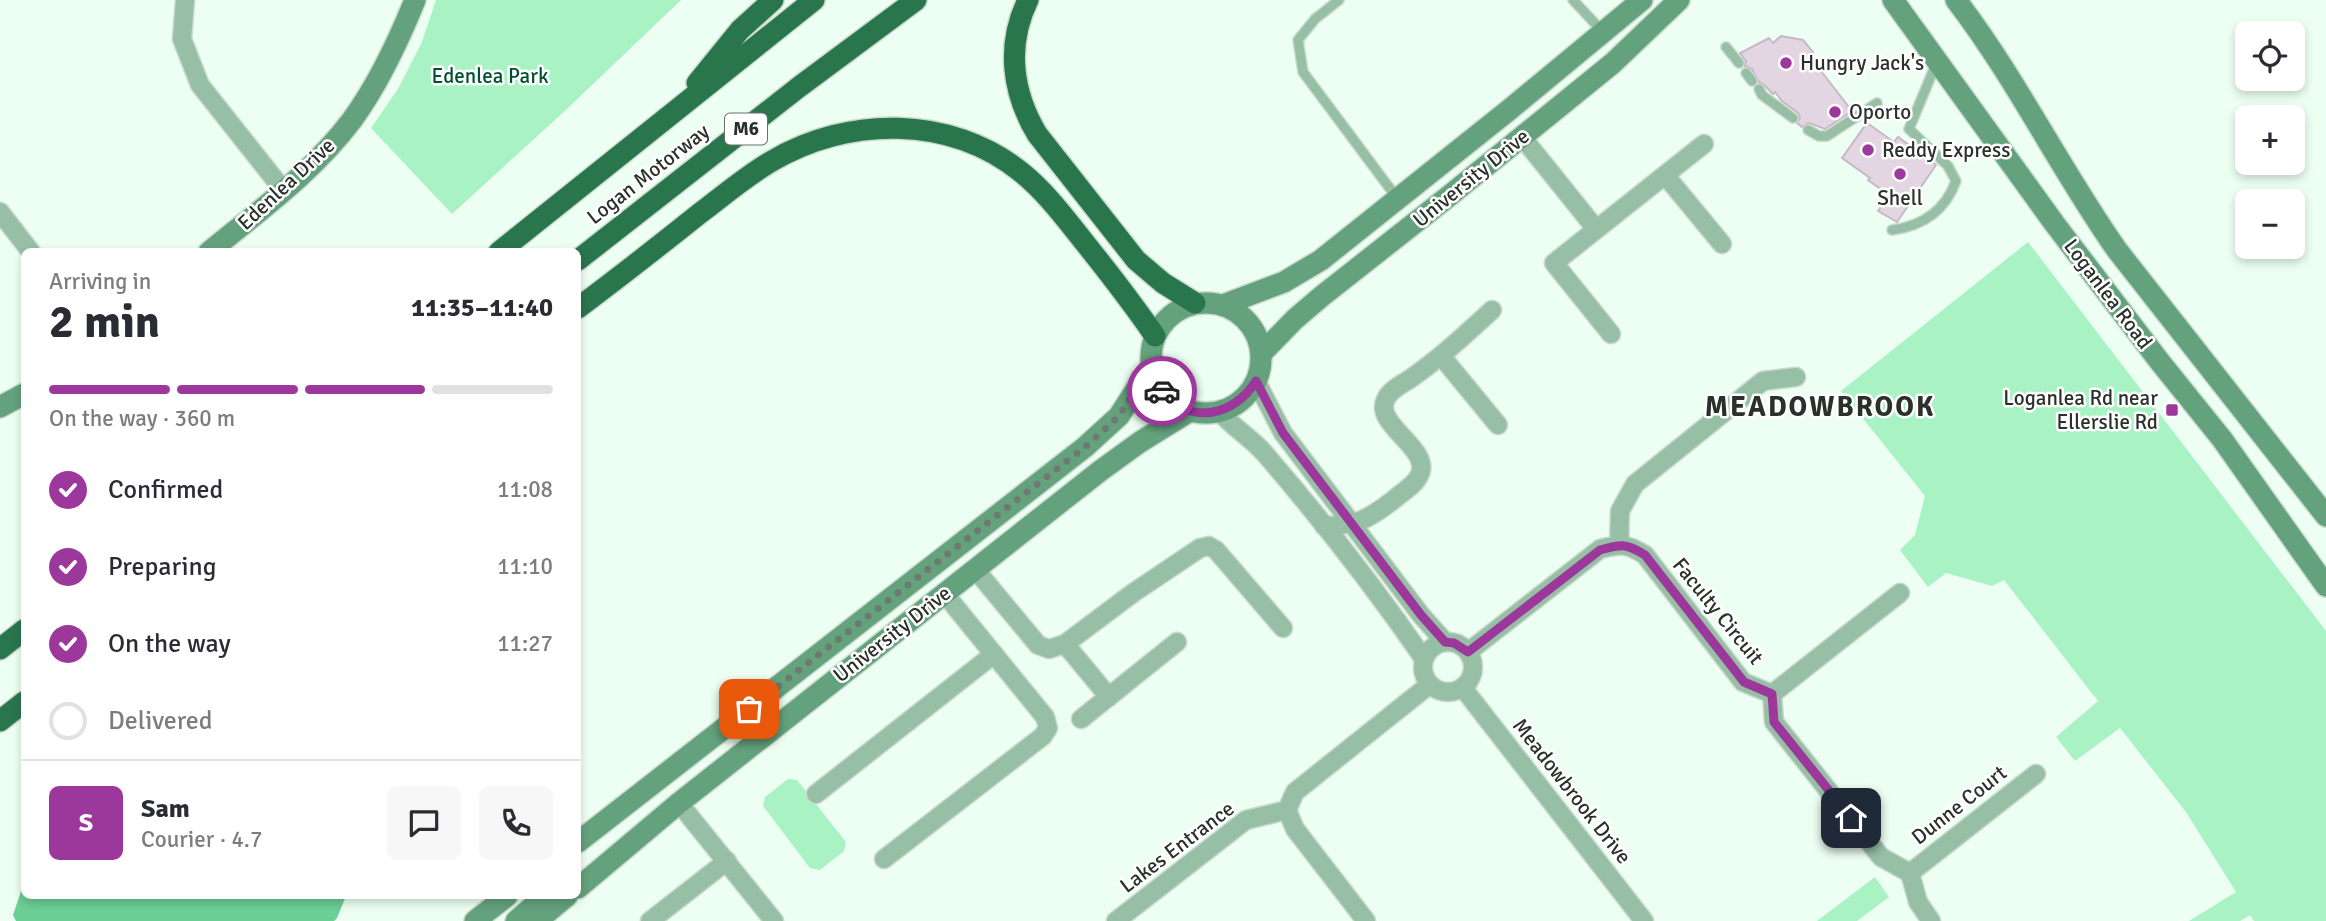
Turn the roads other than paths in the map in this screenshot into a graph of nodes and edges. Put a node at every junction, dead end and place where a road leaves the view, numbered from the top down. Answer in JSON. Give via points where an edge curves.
{"nodes":[{"id":1,"x":185,"y":0,"type":"edge"},
{"id":2,"x":415,"y":0,"type":"edge"},
{"id":3,"x":773,"y":0,"type":"edge"},
{"id":4,"x":814,"y":0,"type":"edge"},
{"id":5,"x":916,"y":0,"type":"edge"},
{"id":6,"x":1028,"y":0,"type":"edge"},
{"id":7,"x":1339,"y":0,"type":"edge"},
{"id":8,"x":1573,"y":0,"type":"edge"},
{"id":9,"x":1642,"y":0,"type":"edge"},
{"id":10,"x":1679,"y":0,"type":"edge"},
{"id":11,"x":1956,"y":0,"type":"edge"},
{"id":12,"x":1893,"y":1,"type":"edge"},
{"id":13,"x":1603,"y":33,"type":"junction"},
{"id":14,"x":1726,"y":47,"type":"dead end"},
{"id":15,"x":1938,"y":59,"type":"junction"},
{"id":16,"x":1739,"y":63,"type":"dead end"},
{"id":17,"x":1746,"y":73,"type":"dead end"},
{"id":18,"x":1877,"y":103,"type":"dead end"},
{"id":19,"x":671,"y":114,"type":"junction"},
{"id":20,"x":1793,"y":118,"type":"dead end"},
{"id":21,"x":1808,"y":130,"type":"dead end"},
{"id":22,"x":1522,"y":137,"type":"junction"},
{"id":23,"x":1704,"y":144,"type":"dead end"},
{"id":24,"x":1665,"y":175,"type":"junction"},
{"id":25,"x":284,"y":191,"type":"junction"},
{"id":26,"x":1398,"y":199,"type":"junction"},
{"id":27,"x":0,"y":212,"type":"edge"},
{"id":28,"x":1596,"y":229,"type":"junction"},
{"id":29,"x":1892,"y":230,"type":"dead end"},
{"id":30,"x":1722,"y":244,"type":"dead end"},
{"id":31,"x":28,"y":248,"type":"edge"},
{"id":32,"x":214,"y":248,"type":"edge"},
{"id":33,"x":504,"y":248,"type":"edge"},
{"id":34,"x":581,"y":258,"type":"edge"},
{"id":35,"x":1195,"y":303,"type":"junction"},
{"id":36,"x":1223,"y":304,"type":"junction"},
{"id":37,"x":581,"y":307,"type":"edge"},
{"id":38,"x":1492,"y":310,"type":"dead end"},
{"id":39,"x":1611,"y":334,"type":"dead end"},
{"id":40,"x":1155,"y":336,"type":"junction"},
{"id":41,"x":1262,"y":353,"type":"junction"},
{"id":42,"x":1442,"y":357,"type":"junction"},
{"id":43,"x":1151,"y":366,"type":"junction"},
{"id":44,"x":1796,"y":377,"type":"dead end"},
{"id":45,"x":1256,"y":381,"type":"junction"},
{"id":46,"x":21,"y":396,"type":"edge"},
{"id":47,"x":0,"y":407,"type":"edge"},
{"id":48,"x":1190,"y":411,"type":"junction"},
{"id":49,"x":1219,"y":411,"type":"junction"},
{"id":50,"x":1498,"y":425,"type":"dead end"},
{"id":51,"x":2326,"y":516,"type":"edge"},
{"id":52,"x":1352,"y":525,"type":"junction"},
{"id":53,"x":1324,"y":526,"type":"junction"},
{"id":54,"x":1619,"y":545,"type":"junction"},
{"id":55,"x":975,"y":569,"type":"junction"},
{"id":56,"x":2326,"y":586,"type":"edge"},
{"id":57,"x":944,"y":593,"type":"junction"},
{"id":58,"x":1900,"y":593,"type":"dead end"},
{"id":59,"x":1283,"y":628,"type":"dead end"},
{"id":60,"x":21,"y":632,"type":"edge"},
{"id":61,"x":1177,"y":642,"type":"dead end"},
{"id":62,"x":1445,"y":642,"type":"junction"},
{"id":63,"x":1065,"y":644,"type":"junction"},
{"id":64,"x":0,"y":649,"type":"edge"},
{"id":65,"x":1468,"y":652,"type":"junction"},
{"id":66,"x":994,"y":654,"type":"junction"},
{"id":67,"x":1424,"y":659,"type":"junction"},
{"id":68,"x":1429,"y":685,"type":"junction"},
{"id":69,"x":1463,"y":688,"type":"junction"},
{"id":70,"x":1772,"y":694,"type":"junction"},
{"id":71,"x":1109,"y":697,"type":"junction"},
{"id":72,"x":21,"y":705,"type":"edge"},
{"id":73,"x":1081,"y":719,"type":"dead end"},
{"id":74,"x":0,"y":721,"type":"edge"},
{"id":75,"x":2036,"y":774,"type":"dead end"},
{"id":76,"x":816,"y":794,"type":"dead end"},
{"id":77,"x":679,"y":803,"type":"junction"},
{"id":78,"x":1287,"y":810,"type":"junction"},
{"id":79,"x":581,"y":840,"type":"edge"},
{"id":80,"x":884,"y":859,"type":"dead end"},
{"id":81,"x":727,"y":860,"type":"junction"},
{"id":82,"x":601,"y":868,"type":"junction"},
{"id":83,"x":1910,"y":873,"type":"junction"},
{"id":84,"x":581,"y":878,"type":"edge"},
{"id":85,"x":581,"y":885,"type":"edge"},
{"id":86,"x":503,"y":899,"type":"edge"},
{"id":87,"x":542,"y":899,"type":"edge"},
{"id":88,"x":563,"y":899,"type":"edge"},
{"id":89,"x":475,"y":921,"type":"edge"},
{"id":90,"x":516,"y":921,"type":"edge"},
{"id":91,"x":537,"y":921,"type":"edge"},
{"id":92,"x":650,"y":921,"type":"edge"},
{"id":93,"x":774,"y":921,"type":"edge"},
{"id":94,"x":1116,"y":921,"type":"edge"},
{"id":95,"x":1366,"y":921,"type":"edge"},
{"id":96,"x":1644,"y":921,"type":"edge"},
{"id":97,"x":1931,"y":921,"type":"edge"}],
"edges":[{"from":1,"to":25,"type":"street","via":[[182,39],[200,85]]},
{"from":2,"to":25,"type":"main road","name":"Edenlea Drive","via":[[375,85],[352,120]]},
{"from":3,"to":19,"type":"highway","via":[[740,30]]},
{"from":4,"to":19,"type":"highway","name":"Logan Motorway"},
{"from":5,"to":34,"type":"highway","name":"Logan Motorway","number":"M6"},
{"from":6,"to":35,"type":"highway","via":[[1018,26],[1014,63],[1025,114],[1136,260]]},
{"from":7,"to":26,"type":"lane","via":[[1298,40],[1303,72]]},
{"from":8,"to":13,"type":"lane"},
{"from":9,"to":13,"type":"main road","name":"University Drive"},
{"from":10,"to":22,"type":"main road","name":"University Drive","via":[[1613,63]]},
{"from":11,"to":51,"type":"main road","name":"Loganlea Road","via":[[2117,250]]},
{"from":12,"to":15,"type":"main road","name":"Loganlea Road"},
{"from":13,"to":26,"type":"main road","name":"University Drive"},
{"from":14,"to":16,"type":"lane"},
{"from":15,"to":29,"type":"lane","via":[[1909,129],[1948,166],[1956,181],[1941,208],[1912,227]]},
{"from":15,"to":56,"type":"main road","name":"Loganlea Road","via":[[2054,223],[2222,439]]},
{"from":17,"to":20,"type":"lane","via":[[1762,94]]},
{"from":18,"to":21,"type":"lane","via":[[1827,136]]},
{"from":19,"to":33,"type":"highway","name":"Logan Motorway"},
{"from":22,"to":28,"type":"street"},
{"from":22,"to":41,"type":"main road","name":"University Drive","via":[[1313,304]]},
{"from":23,"to":24,"type":"street"},
{"from":24,"to":28,"type":"street"},
{"from":24,"to":30,"type":"street"},
{"from":25,"to":32,"type":"main road","name":"Edenlea Drive"},
{"from":26,"to":36,"type":"main road","name":"University Drive","via":[[1301,273]]},
{"from":27,"to":31,"type":"street"},
{"from":28,"to":39,"type":"street","via":[[1554,263]]},
{"from":35,"to":36,"type":"main road"},
{"from":35,"to":40,"type":"main road","via":[[1172,315]]},
{"from":36,"to":41,"type":"main road","via":[[1250,323]]},
{"from":37,"to":40,"type":"highway","via":[[770,162],[820,138],[879,127],[906,128],[965,141],[1019,171],[1054,205]]},
{"from":38,"to":42,"type":"street"},
{"from":40,"to":43,"type":"main road"},
{"from":41,"to":45,"type":"main road"},
{"from":42,"to":50,"type":"street"},
{"from":42,"to":52,"type":"street","via":[[1387,395],[1383,406],[1386,417],[1416,452],[1421,474],[1375,514]]},
{"from":43,"to":48,"type":"main road","via":[[1164,394]]},
{"from":43,"to":79,"type":"main road","name":"University Drive","via":[[1119,416],[1085,447]]},
{"from":44,"to":54,"type":"street","via":[[1763,381],[1635,484],[1620,511]]},
{"from":45,"to":49,"type":"main road","via":[[1247,395]]},
{"from":45,"to":52,"type":"street","via":[[1283,433]]},
{"from":46,"to":47,"type":"main road"},
{"from":48,"to":49,"type":"main road"},
{"from":48,"to":55,"type":"main road","name":"University Drive","via":[[1100,471]]},
{"from":49,"to":53,"type":"street","via":[[1265,454]]},
{"from":52,"to":53,"type":"street"},
{"from":52,"to":62,"type":"street"},
{"from":53,"to":67,"type":"street"},
{"from":54,"to":65,"type":"street","via":[[1600,550]]},
{"from":54,"to":70,"type":"street","name":"Faculty Circuit","via":[[1630,545],[1645,555],[1744,682]]},
{"from":55,"to":57,"type":"main road","name":"University Drive"},
{"from":55,"to":63,"type":"street","via":[[1038,645],[1049,649]]},
{"from":57,"to":66,"type":"street"},
{"from":57,"to":77,"type":"main road","name":"University Drive"},
{"from":58,"to":70,"type":"street"},
{"from":59,"to":63,"type":"street","via":[[1209,546],[1133,593]]},
{"from":60,"to":64,"type":"highway"},
{"from":61,"to":71,"type":"street"},
{"from":62,"to":65,"type":"street"},
{"from":62,"to":67,"type":"street","via":[[1435,645]]},
{"from":63,"to":71,"type":"street"},
{"from":65,"to":69,"type":"street","via":[[1473,673]]},
{"from":66,"to":76,"type":"street"},
{"from":66,"to":80,"type":"street","via":[[1045,717],[1048,728],[1043,737]]},
{"from":67,"to":68,"type":"street","via":[[1422,669]]},
{"from":68,"to":69,"type":"street","via":[[1443,693]]},
{"from":68,"to":78,"type":"street","via":[[1295,792]]},
{"from":69,"to":96,"type":"street","name":"Meadowbrook Drive"},
{"from":70,"to":83,"type":"street","via":[[1774,722],[1881,857]]},
{"from":71,"to":73,"type":"street"},
{"from":72,"to":74,"type":"highway"},
{"from":75,"to":83,"type":"street","name":"Dunne Court"},
{"from":77,"to":81,"type":"street"},
{"from":77,"to":82,"type":"main road","name":"University Drive"},
{"from":78,"to":94,"type":"street","name":"Lakes Entrance","via":[[1246,820]]},
{"from":78,"to":95,"type":"street","via":[[1295,829]]},
{"from":81,"to":92,"type":"street"},
{"from":81,"to":93,"type":"street"},
{"from":82,"to":84,"type":"main road","name":"University Drive"},
{"from":82,"to":85,"type":"main road","name":"University Drive"},
{"from":83,"to":97,"type":"street","via":[[1918,902]]},
{"from":86,"to":89,"type":"main road"},
{"from":87,"to":90,"type":"main road"},
{"from":88,"to":91,"type":"main road"}]}
